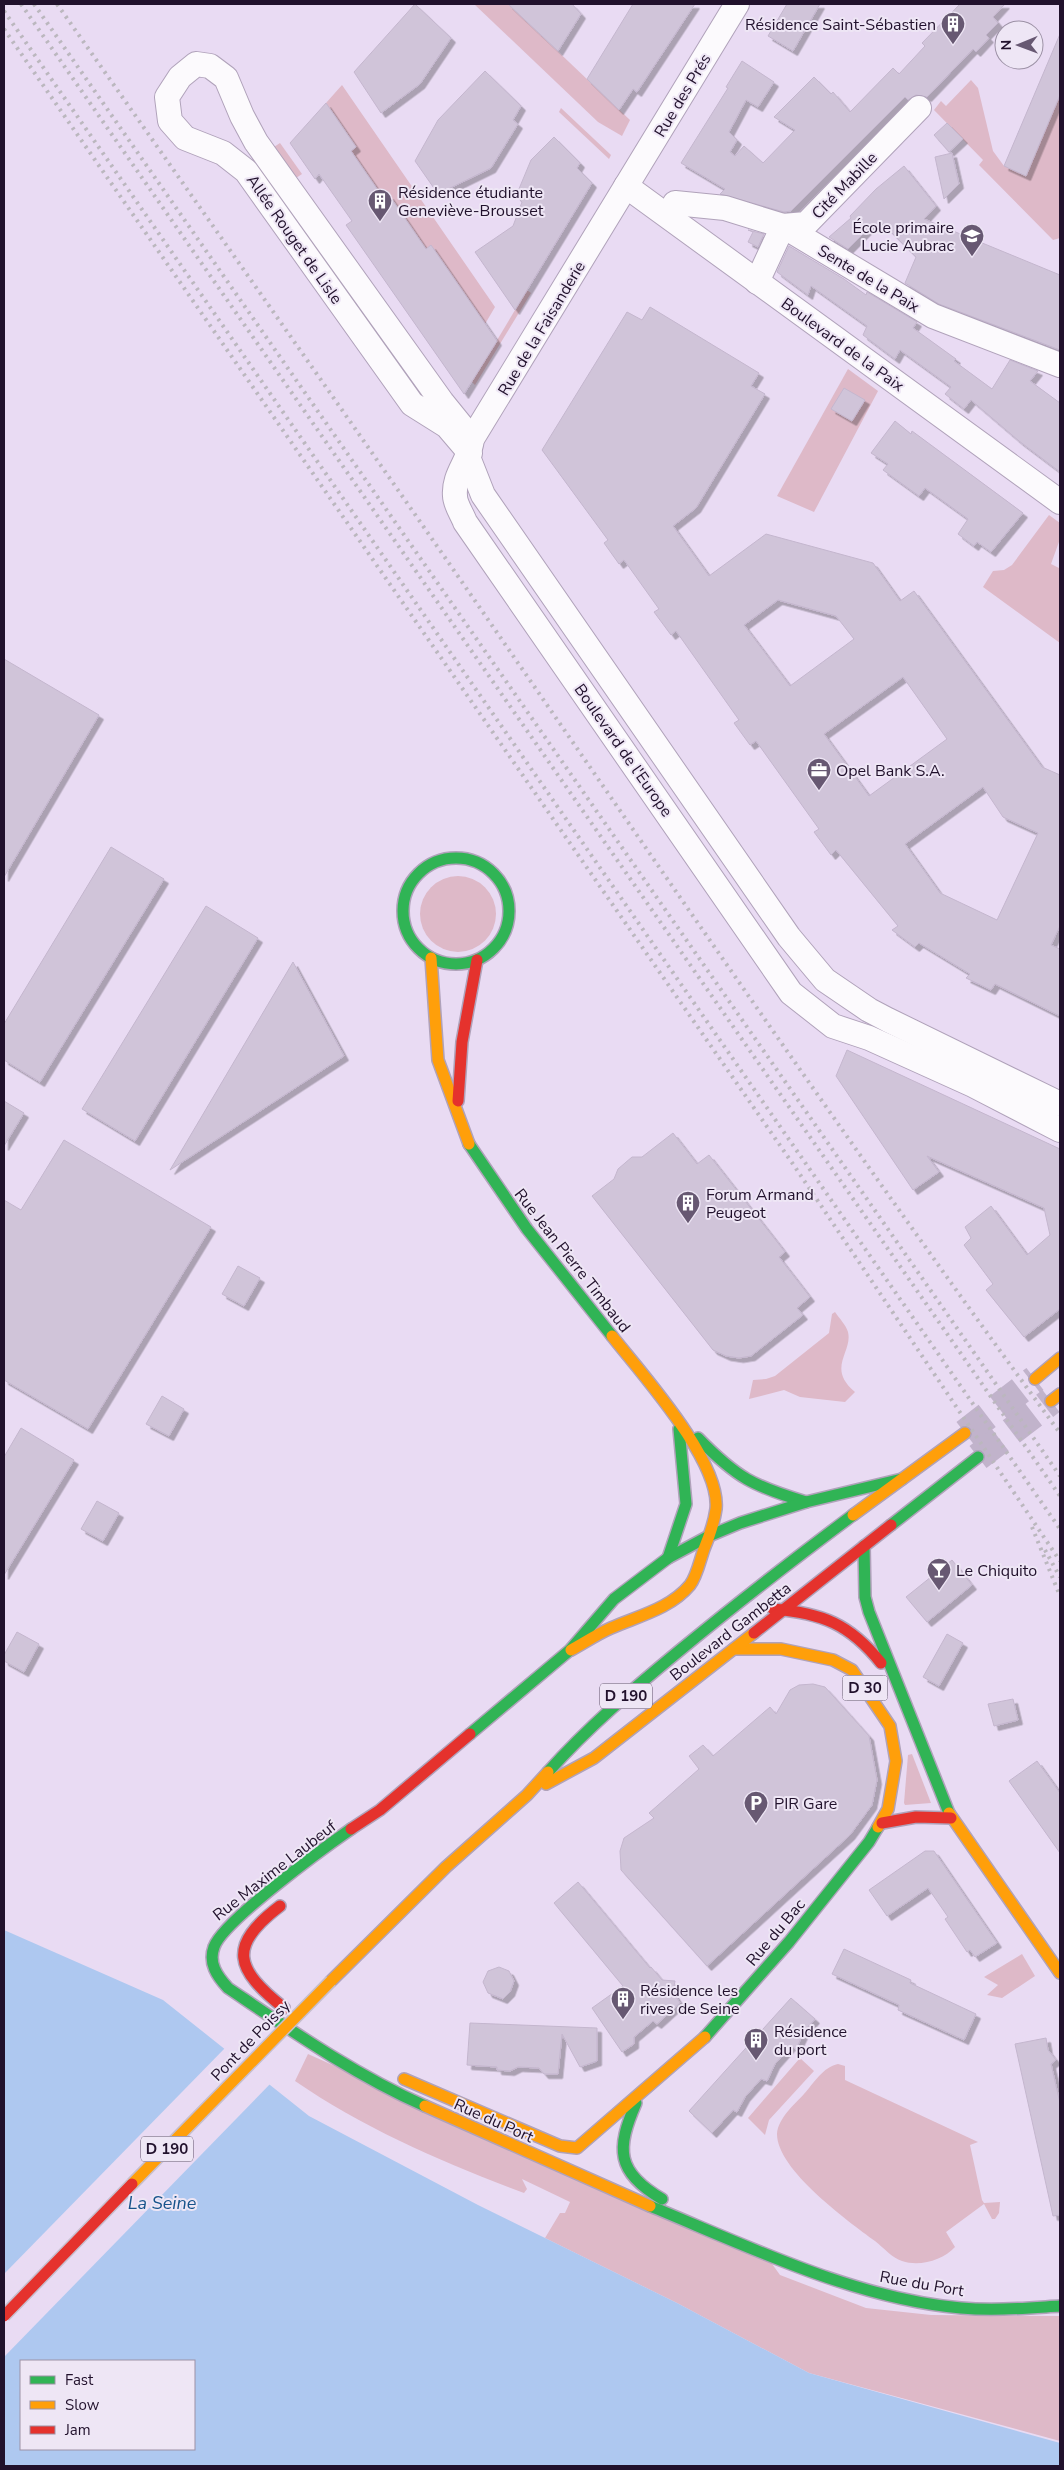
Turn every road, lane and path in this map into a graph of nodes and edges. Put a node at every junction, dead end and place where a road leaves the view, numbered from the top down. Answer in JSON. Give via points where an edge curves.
{"nodes":[{"id":1,"x":736,"y":4,"type":"edge"},
{"id":2,"x":919,"y":108,"type":"dead end"},
{"id":3,"x":626,"y":186,"type":"junction"},
{"id":4,"x":676,"y":203,"type":"dead end"},
{"id":5,"x":784,"y":226,"type":"junction"},
{"id":6,"x":757,"y":282,"type":"junction"},
{"id":7,"x":1060,"y":365,"type":"edge"},
{"id":8,"x":471,"y":456,"type":"junction"},
{"id":9,"x":1060,"y":502,"type":"edge"},
{"id":10,"x":431,"y":958,"type":"junction"},
{"id":11,"x":477,"y":960,"type":"junction"},
{"id":12,"x":878,"y":1015,"type":"junction"},
{"id":13,"x":833,"y":1026,"type":"junction"},
{"id":14,"x":869,"y":1038,"type":"junction"},
{"id":15,"x":1007,"y":1079,"type":"junction"},
{"id":16,"x":973,"y":1085,"type":"junction"},
{"id":17,"x":1060,"y":1104,"type":"edge"},
{"id":18,"x":457,"y":1110,"type":"junction"},
{"id":19,"x":1060,"y":1130,"type":"edge"},
{"id":20,"x":1060,"y":1358,"type":"edge"},
{"id":21,"x":1036,"y":1379,"type":"tunnel mouth"},
{"id":22,"x":678,"y":1420,"type":"junction"},
{"id":23,"x":965,"y":1432,"type":"tunnel mouth"},
{"id":24,"x":978,"y":1457,"type":"tunnel mouth"},
{"id":25,"x":902,"y":1479,"type":"junction"},
{"id":26,"x":806,"y":1502,"type":"junction"},
{"id":27,"x":709,"y":1536,"type":"junction"},
{"id":28,"x":864,"y":1546,"type":"junction"},
{"id":29,"x":668,"y":1558,"type":"junction"},
{"id":30,"x":734,"y":1607,"type":"junction"},
{"id":31,"x":782,"y":1609,"type":"junction"},
{"id":32,"x":570,"y":1650,"type":"junction"},
{"id":33,"x":734,"y":1650,"type":"junction"},
{"id":34,"x":902,"y":1690,"type":"junction"},
{"id":35,"x":527,"y":1795,"type":"junction"},
{"id":36,"x":380,"y":1810,"type":"junction"},
{"id":37,"x":951,"y":1818,"type":"junction"},
{"id":38,"x":882,"y":1823,"type":"junction"},
{"id":39,"x":349,"y":1844,"type":"dead end"},
{"id":40,"x":291,"y":1896,"type":"dead end"},
{"id":41,"x":215,"y":1970,"type":"joint"},
{"id":42,"x":1060,"y":1973,"type":"edge"},
{"id":43,"x":640,"y":2095,"type":"junction"},
{"id":44,"x":782,"y":2260,"type":"junction"},
{"id":45,"x":1060,"y":2306,"type":"edge"},
{"id":46,"x":4,"y":2316,"type":"edge"}],
"edges":[{"from":1,"to":3,"type":"street","name":"Rue des Prés"},
{"from":2,"to":5,"type":"street","name":"Cité Mabille","via":[[806,224]]},
{"from":3,"to":6,"type":"street","name":"Boulevard de la Paix"},
{"from":3,"to":8,"type":"street","name":"Rue de la Faisanderie"},
{"from":4,"to":5,"type":"street","name":"Sente de la Paix","via":[[725,208]]},
{"from":5,"to":6,"type":"street"},
{"from":5,"to":7,"type":"street","name":"Sente de la Paix","via":[[933,316]]},
{"from":6,"to":9,"type":"street","name":"Boulevard de la Paix"},
{"from":8,"to":8,"type":"street","name":"Allée Rouget de Lisle","via":[[447,426],[412,404],[246,171],[223,153],[185,138],[170,121],[167,97],[180,76],[196,64],[210,66],[226,78],[256,142],[442,402]]},
{"from":8,"to":12,"type":"street","name":"Boulevard de l'Europe","via":[[483,495],[789,937],[825,980]]},
{"from":8,"to":13,"type":"street","name":"Boulevard de l'Europe","via":[[457,476],[454,497],[465,522],[792,993]]},
{"from":10,"to":11,"type":"main road","via":[[462,964]]},
{"from":10,"to":11,"type":"main road","via":[[417,948],[408,934],[403,917],[404,900],[420,871],[432,862],[459,857],[484,865],[495,873],[503,884],[509,906],[507,928],[500,941]]},
{"from":10,"to":18,"type":"main road","name":"Rue Jean Pierre Timbaud","via":[[438,1060]]},
{"from":11,"to":18,"type":"main road","name":"Rue Jean Pierre Timbaud","via":[[462,1042]]},
{"from":12,"to":13,"type":"street","via":[[847,1017]]},
{"from":12,"to":14,"type":"street","via":[[883,1033]]},
{"from":12,"to":15,"type":"street","name":"Boulevard de l'Europe"},
{"from":13,"to":14,"type":"street","name":"Boulevard de l'Europe"},
{"from":14,"to":16,"type":"street","name":"Boulevard de l'Europe"},
{"from":15,"to":16,"type":"street","name":"Boulevard de l'Europe","via":[[981,1080]]},
{"from":15,"to":17,"type":"street","name":"Boulevard de l'Europe"},
{"from":16,"to":19,"type":"street","name":"Boulevard de l'Europe"},
{"from":18,"to":22,"type":"main road","name":"Rue Jean Pierre Timbaud","via":[[471,1149],[492,1180]]},
{"from":20,"to":21,"type":"main road"},
{"from":22,"to":26,"type":"main road","name":"Rue Jean Pierre Timbaud","via":[[736,1474],[775,1493]]},
{"from":22,"to":27,"type":"main road","name":"Rue Jean Pierre Timbaud","via":[[705,1465],[713,1487],[716,1508]]},
{"from":22,"to":29,"type":"main road","via":[[686,1504]]},
{"from":23,"to":25,"type":"main road","number":"D 190"},
{"from":24,"to":28,"type":"main road","name":"Boulevard Gambetta","number":"D 190"},
{"from":25,"to":26,"type":"main road"},
{"from":25,"to":30,"type":"main road","name":"Boulevard Gambetta","number":"D 190","via":[[766,1578]]},
{"from":26,"to":27,"type":"main road"},
{"from":27,"to":29,"type":"main road"},
{"from":27,"to":32,"type":"main road","name":"Rue Jean Pierre Timbaud","via":[[691,1584],[672,1600]]},
{"from":28,"to":31,"type":"main road","name":"Boulevard Gambetta","number":"D 190"},
{"from":28,"to":34,"type":"main road","number":"D 30","via":[[865,1597]]},
{"from":29,"to":32,"type":"main road","via":[[614,1600]]},
{"from":30,"to":31,"type":"main road","number":"D 30"},
{"from":30,"to":35,"type":"main road","name":"Boulevard Gambetta","number":"D 190","via":[[607,1711]]},
{"from":31,"to":33,"type":"main road","name":"Boulevard Gambetta","number":"D 190"},
{"from":31,"to":34,"type":"main road","number":"D 30","via":[[828,1618],[847,1628],[860,1637]]},
{"from":32,"to":36,"type":"main road"},
{"from":33,"to":35,"type":"main road","name":"Boulevard Gambetta","number":"D 190","via":[[594,1758]]},
{"from":33,"to":38,"type":"main road","number":"D 30","via":[[781,1649],[833,1660],[852,1670],[890,1726],[896,1761],[891,1796]]},
{"from":34,"to":37,"type":"main road","number":"D 30"},
{"from":35,"to":46,"type":"main road","name":"Pont de Poissy","number":"D 190","bridge":true,"via":[[446,1867],[330,1981]]},
{"from":36,"to":39,"type":"main road"},
{"from":36,"to":41,"type":"main road","name":"Rue Maxime Laubeuf","via":[[328,1845],[219,1934],[212,1952]]},
{"from":37,"to":38,"type":"main road","via":[[906,1816]]},
{"from":37,"to":42,"type":"main road","number":"D 30"},
{"from":38,"to":43,"type":"main road","name":"Rue du Bac","via":[[870,1842],[736,2004],[709,2034]]},
{"from":40,"to":43,"type":"main road","name":"Rue du Bac","via":[[253,1929],[244,1954],[245,1966],[249,1976],[268,1995],[328,2043],[353,2058],[568,2149],[585,2143]]},
{"from":41,"to":44,"type":"main road","name":"Rue du Port","via":[[222,1982],[250,2002],[322,2051],[390,2091],[650,2206]]},
{"from":43,"to":44,"type":"main road","name":"Rue du Port","via":[[622,2137],[623,2157],[634,2181],[643,2190]]},
{"from":44,"to":45,"type":"main road","name":"Rue du Port","via":[[813,2274],[916,2301],[960,2308],[1006,2310]]}]}
